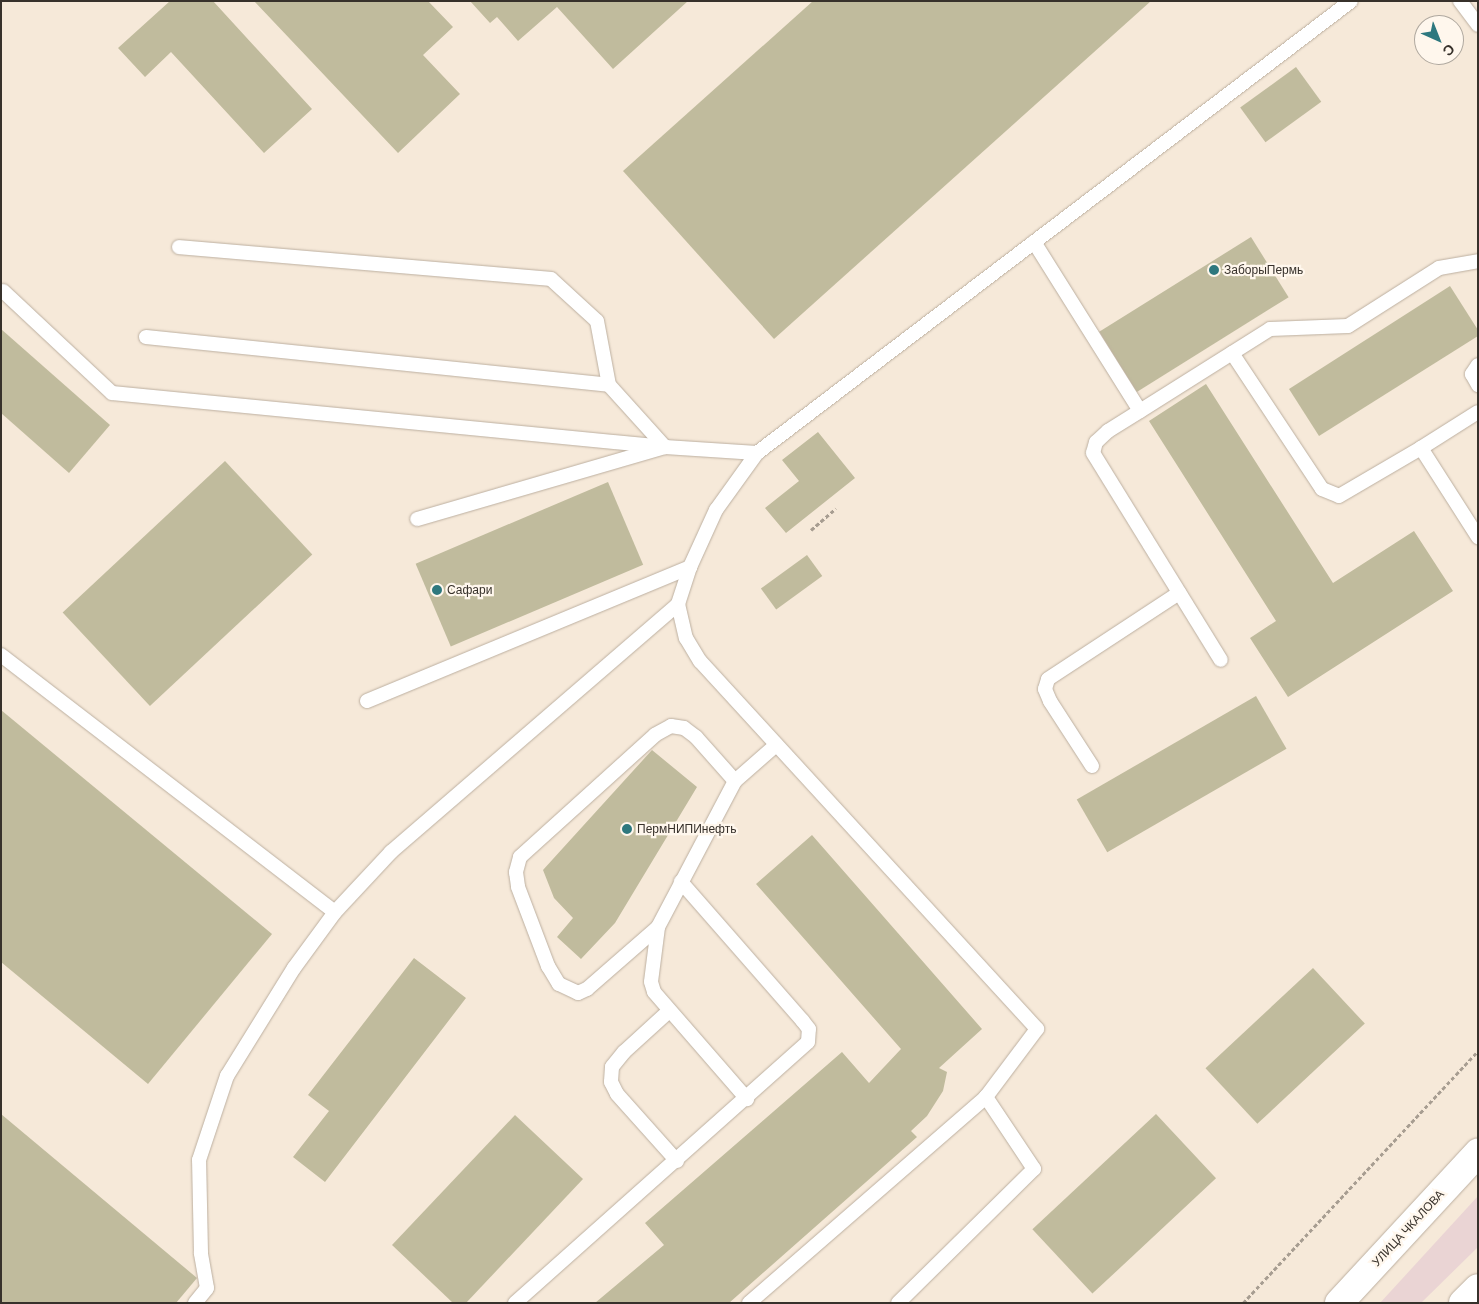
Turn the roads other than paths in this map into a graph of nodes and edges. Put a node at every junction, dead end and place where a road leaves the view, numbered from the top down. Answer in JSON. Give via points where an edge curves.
{"nodes":[{"id":1,"x":1352,"y":1,"type":"edge"},
{"id":2,"x":1460,"y":1,"type":"edge"},
{"id":3,"x":1478,"y":25,"type":"edge"},
{"id":4,"x":1034,"y":242,"type":"junction"},
{"id":5,"x":180,"y":247,"type":"dead end"},
{"id":6,"x":1477,"y":262,"type":"edge"},
{"id":7,"x":3,"y":291,"type":"dead end"},
{"id":8,"x":146,"y":337,"type":"dead end"},
{"id":9,"x":1232,"y":352,"type":"junction"},
{"id":10,"x":1478,"y":365,"type":"edge"},
{"id":11,"x":609,"y":385,"type":"junction"},
{"id":12,"x":1478,"y":385,"type":"edge"},
{"id":13,"x":1140,"y":411,"type":"junction"},
{"id":14,"x":1478,"y":412,"type":"edge"},
{"id":15,"x":665,"y":447,"type":"junction"},
{"id":16,"x":1421,"y":448,"type":"junction"},
{"id":17,"x":758,"y":453,"type":"junction"},
{"id":18,"x":417,"y":519,"type":"dead end"},
{"id":19,"x":1478,"y":537,"type":"edge"},
{"id":20,"x":690,"y":568,"type":"junction"},
{"id":21,"x":1179,"y":593,"type":"junction"},
{"id":22,"x":678,"y":604,"type":"junction"},
{"id":23,"x":1,"y":656,"type":"edge"},
{"id":24,"x":1221,"y":660,"type":"dead end"},
{"id":25,"x":367,"y":701,"type":"dead end"},
{"id":26,"x":776,"y":745,"type":"junction"},
{"id":27,"x":1092,"y":766,"type":"dead end"},
{"id":28,"x":735,"y":781,"type":"junction"},
{"id":29,"x":681,"y":882,"type":"junction"},
{"id":30,"x":335,"y":912,"type":"junction"},
{"id":31,"x":658,"y":927,"type":"junction"},
{"id":32,"x":669,"y":1012,"type":"junction"},
{"id":33,"x":986,"y":1097,"type":"junction"},
{"id":34,"x":747,"y":1099,"type":"junction"},
{"id":35,"x":1478,"y":1152,"type":"edge"},
{"id":36,"x":676,"y":1161,"type":"junction"},
{"id":37,"x":1478,"y":1288,"type":"edge"},
{"id":38,"x":194,"y":1303,"type":"edge"},
{"id":39,"x":515,"y":1303,"type":"edge"},
{"id":40,"x":749,"y":1303,"type":"edge"},
{"id":41,"x":898,"y":1303,"type":"edge"},
{"id":42,"x":1339,"y":1303,"type":"edge"},
{"id":43,"x":1462,"y":1303,"type":"edge"}],
"edges":[{"from":1,"to":4,"type":"lane"},
{"from":2,"to":3,"type":"lane"},
{"from":4,"to":13,"type":"lane"},
{"from":4,"to":17,"type":"lane"},
{"from":5,"to":11,"type":"lane","via":[[551,279],[597,321]]},
{"from":6,"to":9,"type":"lane","via":[[1439,268],[1348,326],[1270,329]]},
{"from":7,"to":15,"type":"lane","via":[[112,393]]},
{"from":8,"to":11,"type":"lane"},
{"from":9,"to":13,"type":"lane"},
{"from":9,"to":16,"type":"lane","via":[[1322,489],[1339,496]]},
{"from":10,"to":12,"type":"lane","via":[[1472,374]]},
{"from":11,"to":15,"type":"lane"},
{"from":13,"to":21,"type":"lane","via":[[1096,442],[1093,453]]},
{"from":14,"to":16,"type":"lane"},
{"from":15,"to":17,"type":"lane"},
{"from":15,"to":18,"type":"lane"},
{"from":16,"to":19,"type":"lane"},
{"from":17,"to":20,"type":"lane","via":[[716,510]]},
{"from":20,"to":22,"type":"lane"},
{"from":20,"to":25,"type":"lane"},
{"from":21,"to":24,"type":"lane"},
{"from":21,"to":27,"type":"lane","via":[[1048,679],[1045,689],[1050,701]]},
{"from":22,"to":26,"type":"lane","via":[[686,638],[700,661]]},
{"from":22,"to":30,"type":"lane","via":[[391,852]]},
{"from":23,"to":30,"type":"lane"},
{"from":26,"to":28,"type":"lane"},
{"from":26,"to":33,"type":"lane","via":[[1037,1029]]},
{"from":28,"to":29,"type":"lane"},
{"from":28,"to":31,"type":"lane","via":[[696,737],[684,728],[672,726],[655,735],[520,857],[516,872],[518,887],[548,966],[566,990],[578,993],[587,989]]},
{"from":29,"to":31,"type":"lane"},
{"from":29,"to":34,"type":"lane","via":[[808,1029],[808,1042],[798,1054]]},
{"from":30,"to":38,"type":"lane","via":[[294,968],[227,1076],[199,1160],[201,1253],[207,1288]]},
{"from":31,"to":32,"type":"lane","via":[[651,982],[654,992]]},
{"from":32,"to":34,"type":"lane"},
{"from":32,"to":36,"type":"lane","via":[[624,1052],[612,1067],[611,1082],[617,1094]]},
{"from":33,"to":40,"type":"lane"},
{"from":33,"to":41,"type":"lane","via":[[1034,1169]]},
{"from":34,"to":36,"type":"lane"},
{"from":35,"to":42,"type":"main road","name":"УЛИЦА ЧКАЛОВА"},
{"from":36,"to":39,"type":"lane"},
{"from":37,"to":43,"type":"main road"}]}
